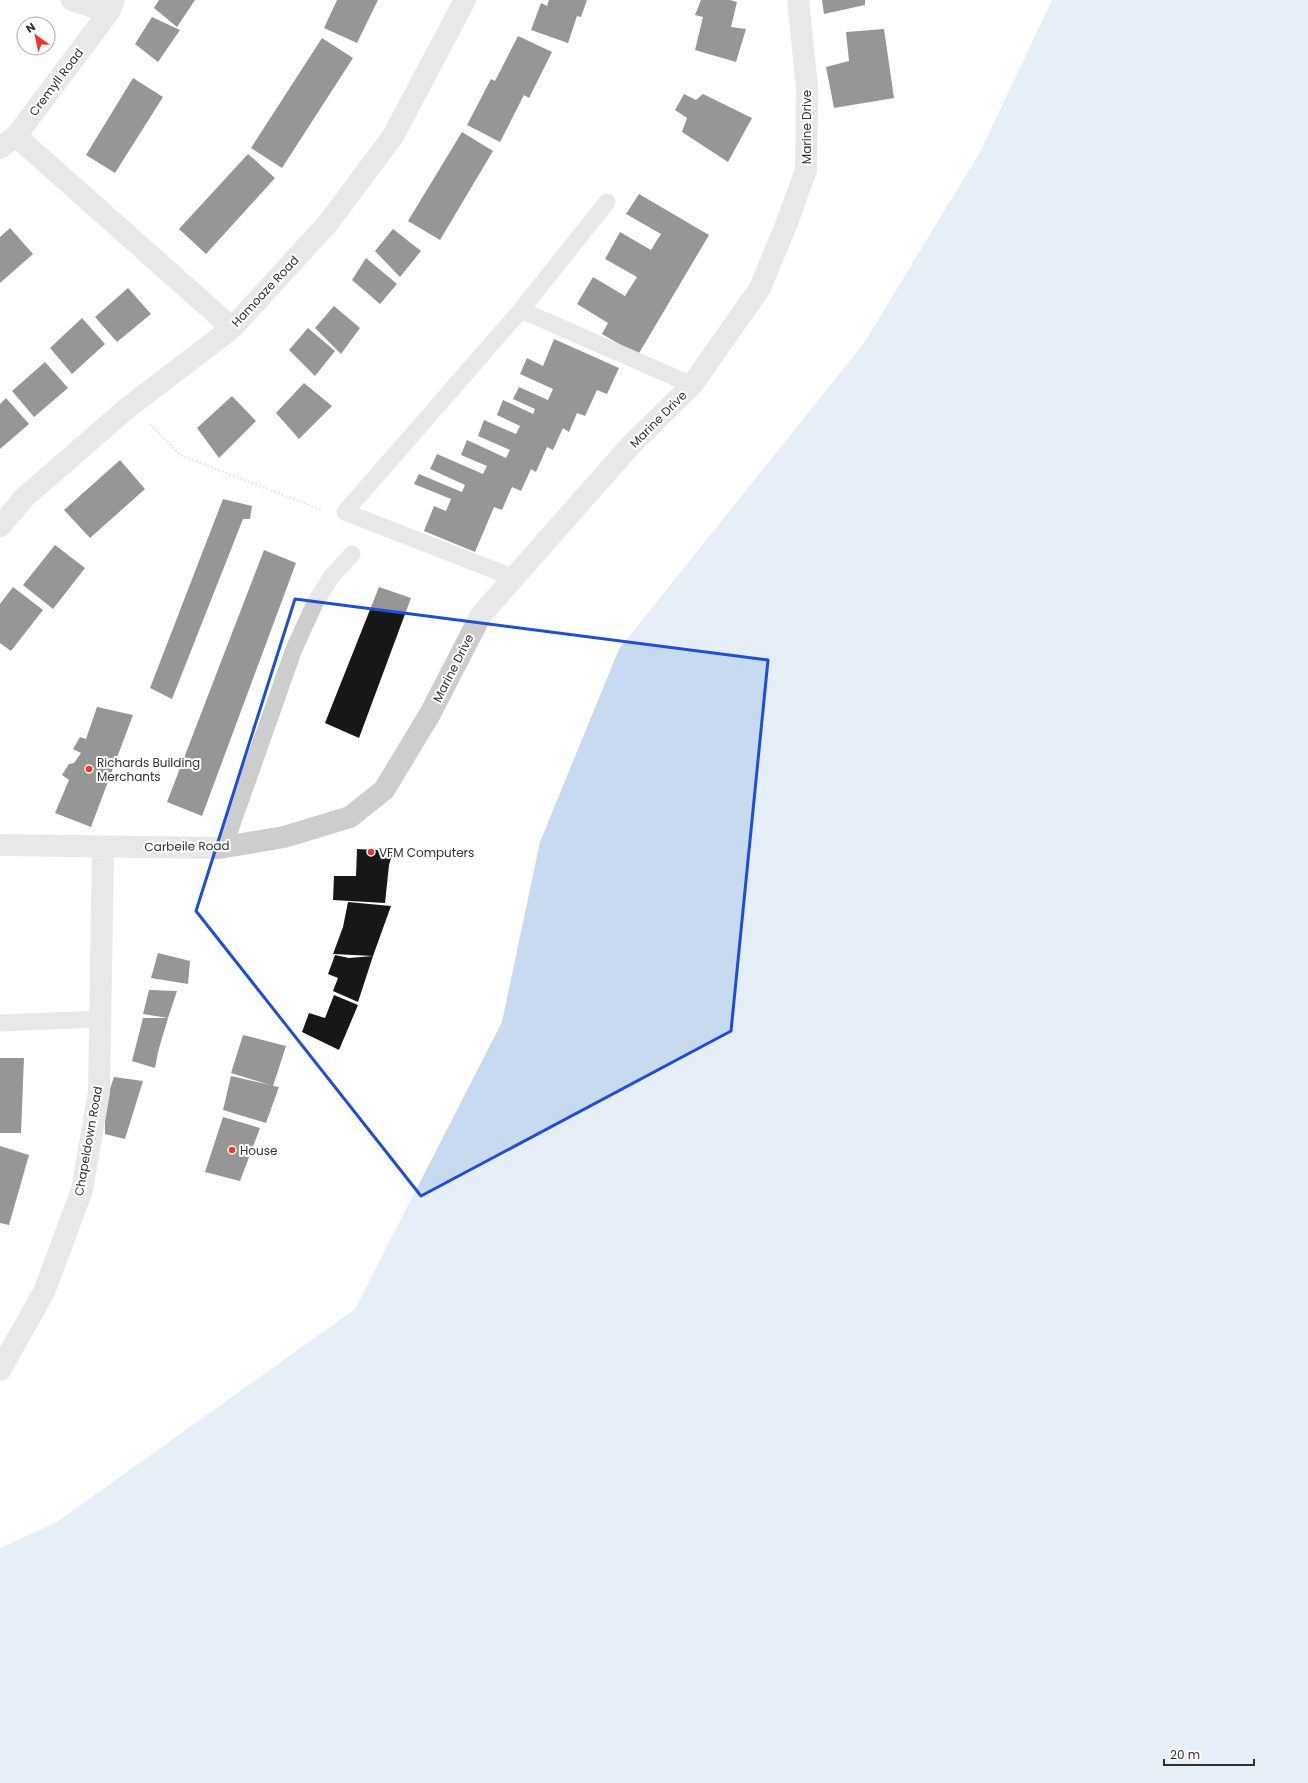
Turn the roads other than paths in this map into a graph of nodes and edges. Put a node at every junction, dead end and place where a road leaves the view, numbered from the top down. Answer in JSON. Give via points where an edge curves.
{"nodes":[{"id":1,"x":72,"y":0,"type":"edge"},
{"id":2,"x":465,"y":0,"type":"edge"},
{"id":3,"x":798,"y":0,"type":"edge"},
{"id":4,"x":111,"y":6,"type":"edge"},
{"id":5,"x":8,"y":142,"type":"edge"},
{"id":6,"x":607,"y":202,"type":"dead end"},
{"id":7,"x":521,"y":310,"type":"junction"},
{"id":8,"x":232,"y":328,"type":"junction"},
{"id":9,"x":692,"y":385,"type":"junction"},
{"id":10,"x":0,"y":526,"type":"edge"},
{"id":11,"x":352,"y":554,"type":"dead end"},
{"id":12,"x":512,"y":577,"type":"junction"},
{"id":13,"x":384,"y":790,"type":"joint"},
{"id":14,"x":0,"y":845,"type":"edge"},
{"id":15,"x":103,"y":847,"type":"junction"},
{"id":16,"x":224,"y":847,"type":"junction"},
{"id":17,"x":100,"y":1018,"type":"junction"},
{"id":18,"x":0,"y":1023,"type":"edge"},
{"id":19,"x":0,"y":1370,"type":"edge"}],
"edges":[{"from":1,"to":4,"type":"street","name":"Cremyll Road"},
{"from":2,"to":8,"type":"street","name":"Hamoaze Road","via":[[393,136],[329,222]]},
{"from":3,"to":9,"type":"street","name":"Marine Drive","via":[[807,87],[806,170],[760,288]]},
{"from":4,"to":5,"type":"street","name":"Cremyll Road"},
{"from":5,"to":8,"type":"street"},
{"from":6,"to":7,"type":"lane"},
{"from":7,"to":9,"type":"lane"},
{"from":7,"to":12,"type":"lane","via":[[345,512]]},
{"from":8,"to":10,"type":"street","name":"Hamoaze Road","via":[[132,405],[25,497]]},
{"from":9,"to":12,"type":"street","name":"Marine Drive","via":[[630,446]]},
{"from":11,"to":16,"type":"lane","via":[[332,576],[316,601],[294,649]]},
{"from":12,"to":13,"type":"street","name":"Marine Drive","via":[[481,615],[430,714]]},
{"from":13,"to":16,"type":"street","name":"Carbeile Road","via":[[350,817],[284,837]]},
{"from":14,"to":15,"type":"street","name":"Carbeile Road"},
{"from":15,"to":16,"type":"street","name":"Carbeile Road"},
{"from":15,"to":17,"type":"street","name":"Chapeldown Road"},
{"from":17,"to":18,"type":"lane"},
{"from":17,"to":19,"type":"street","name":"Chapeldown Road","via":[[99,1092],[82,1190],[44,1292]]}]}
